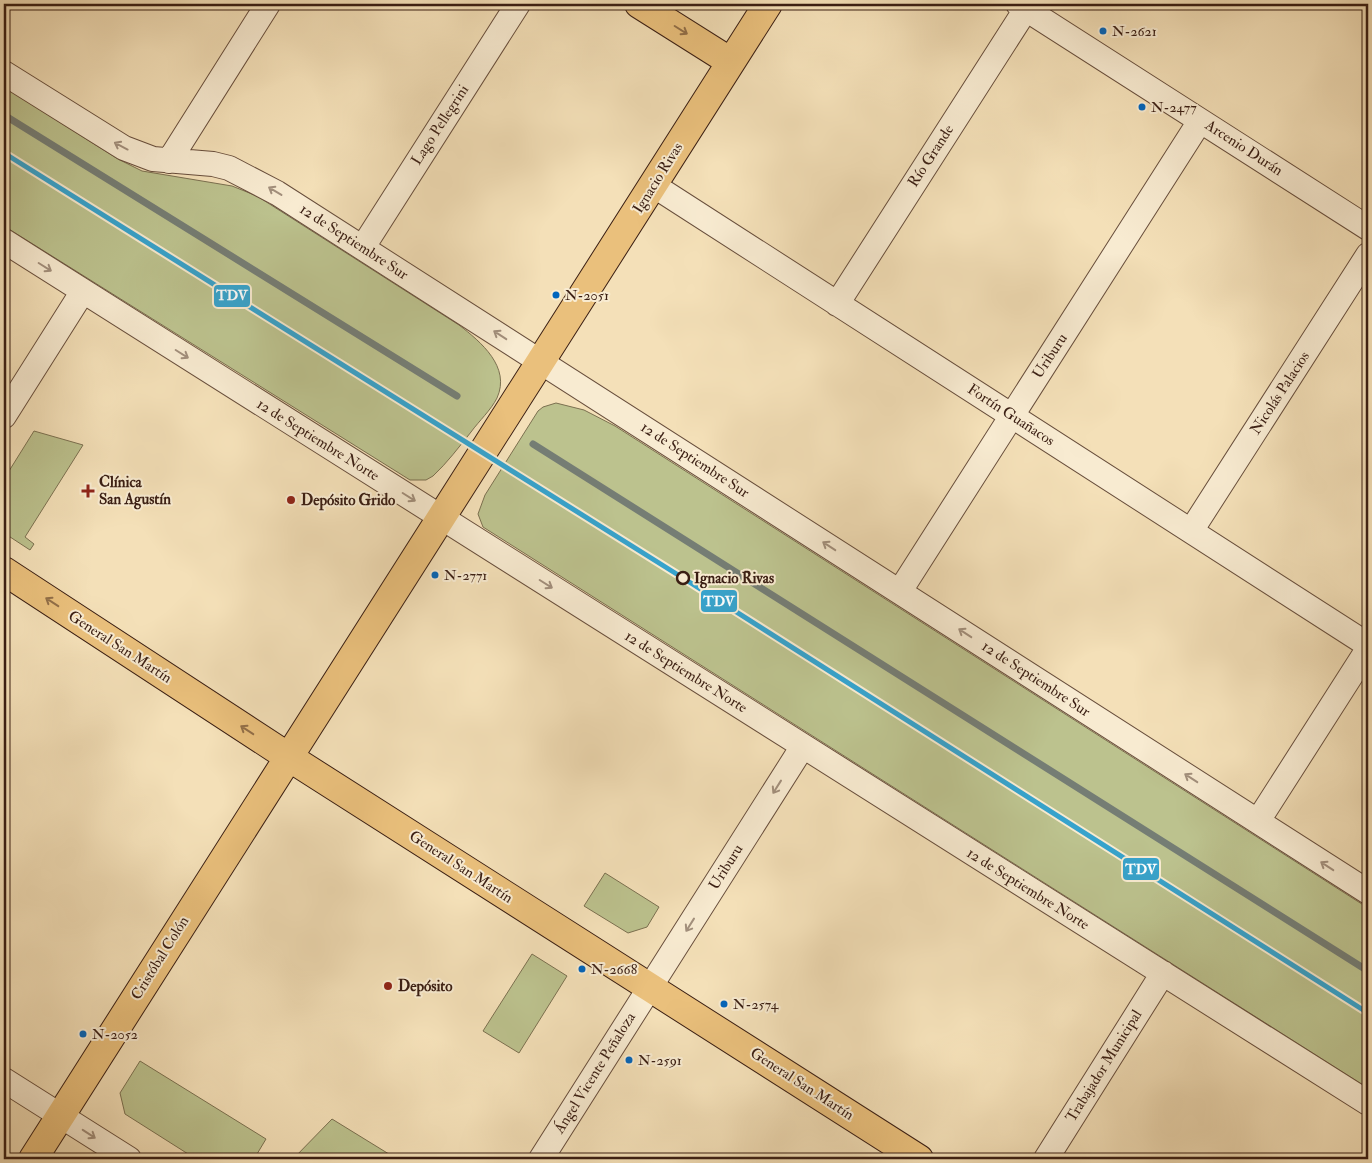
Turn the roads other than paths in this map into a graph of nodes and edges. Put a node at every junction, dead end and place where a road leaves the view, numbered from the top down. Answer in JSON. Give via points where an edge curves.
{"nodes":[{"id":1,"x":518,"y":4,"type":"edge"},
{"id":2,"x":640,"y":4,"type":"edge"},
{"id":3,"x":768,"y":4,"type":"edge"},
{"id":4,"x":1022,"y":6,"type":"edge"},
{"id":5,"x":258,"y":7,"type":"edge"},
{"id":6,"x":731,"y":62,"type":"junction"},
{"id":7,"x":4,"y":73,"type":"edge"},
{"id":8,"x":1200,"y":120,"type":"junction"},
{"id":9,"x":170,"y":161,"type":"junction"},
{"id":10,"x":653,"y":185,"type":"junction"},
{"id":11,"x":1368,"y":228,"type":"edge"},
{"id":12,"x":4,"y":241,"type":"edge"},
{"id":13,"x":363,"y":247,"type":"junction"},
{"id":14,"x":1368,"y":255,"type":"edge"},
{"id":15,"x":83,"y":291,"type":"junction"},
{"id":16,"x":837,"y":304,"type":"junction"},
{"id":17,"x":541,"y":361,"type":"junction"},
{"id":18,"x":4,"y":416,"type":"edge"},
{"id":19,"x":1012,"y":416,"type":"junction"},
{"id":20,"x":442,"y":518,"type":"junction"},
{"id":21,"x":1191,"y":531,"type":"junction"},
{"id":22,"x":4,"y":571,"type":"edge"},
{"id":23,"x":900,"y":591,"type":"junction"},
{"id":24,"x":1368,"y":645,"type":"edge"},
{"id":25,"x":1368,"y":649,"type":"edge"},
{"id":26,"x":803,"y":746,"type":"junction"},
{"id":27,"x":287,"y":756,"type":"junction"},
{"id":28,"x":1258,"y":821,"type":"junction"},
{"id":29,"x":1368,"y":892,"type":"edge"},
{"id":30,"x":1163,"y":974,"type":"junction"},
{"id":31,"x":650,"y":987,"type":"junction"},
{"id":32,"x":4,"y":1080,"type":"edge"},
{"id":33,"x":1368,"y":1103,"type":"edge"},
{"id":34,"x":60,"y":1116,"type":"junction"},
{"id":35,"x":33,"y":1159,"type":"edge"},
{"id":36,"x":129,"y":1159,"type":"edge"},
{"id":37,"x":541,"y":1159,"type":"edge"},
{"id":38,"x":919,"y":1159,"type":"edge"},
{"id":39,"x":1046,"y":1159,"type":"edge"}],
"edges":[{"from":1,"to":13,"type":"street","name":"Lago Pellegrini"},
{"from":2,"to":6,"type":"main road","one_way":true},
{"from":3,"to":6,"type":"main road","name":"Ignacio Rivas"},
{"from":4,"to":8,"type":"street","name":"Arcenio Durán"},
{"from":4,"to":16,"type":"street","name":"Río Grande"},
{"from":5,"to":9,"type":"street"},
{"from":6,"to":10,"type":"main road","name":"Ignacio Rivas"},
{"from":9,"to":7,"type":"street","name":"12 de Septiembre Sur","one_way":true,"via":[[139,155],[124,148]]},
{"from":8,"to":11,"type":"street","name":"Arcenio Durán"},
{"from":8,"to":19,"type":"street","name":"Uriburu"},
{"from":13,"to":9,"type":"street","name":"12 de Septiembre Sur","one_way":true,"via":[[246,175],[213,164]]},
{"from":10,"to":16,"type":"street","name":"Fortín Guañacos"},
{"from":10,"to":17,"type":"main road","name":"Ignacio Rivas"},
{"from":12,"to":15,"type":"street","name":"12 de Septiembre Norte","one_way":true},
{"from":17,"to":13,"type":"street","name":"12 de Septiembre Sur","one_way":true},
{"from":14,"to":21,"type":"street","name":"Nicolás Palacios"},
{"from":15,"to":18,"type":"street"},
{"from":15,"to":20,"type":"street","name":"12 de Septiembre Norte","one_way":true},
{"from":16,"to":19,"type":"street","name":"Fortín Guañacos"},
{"from":17,"to":20,"type":"main road","name":"Ignacio Rivas"},
{"from":23,"to":17,"type":"street","name":"12 de Septiembre Sur","one_way":true},
{"from":19,"to":21,"type":"street","name":"Fortín Guañacos"},
{"from":19,"to":23,"type":"street","name":"Uriburu"},
{"from":20,"to":26,"type":"street","name":"12 de Septiembre Norte","one_way":true},
{"from":20,"to":27,"type":"main road","name":"Ignacio Rivas"},
{"from":21,"to":24,"type":"street","name":"Fortín Guañacos"},
{"from":27,"to":22,"type":"main road","name":"General San Martín","one_way":true},
{"from":28,"to":23,"type":"street","name":"12 de Septiembre Sur","one_way":true},
{"from":25,"to":28,"type":"street"},
{"from":26,"to":30,"type":"street","name":"12 de Septiembre Norte"},
{"from":26,"to":31,"type":"street","name":"Uriburu","one_way":true},
{"from":27,"to":31,"type":"main road","name":"General San Martín"},
{"from":27,"to":34,"type":"main road","name":"Cristóbal Colón"},
{"from":29,"to":28,"type":"street","name":"12 de Septiembre Sur","one_way":true},
{"from":30,"to":33,"type":"street","name":"12 de Septiembre Norte"},
{"from":30,"to":39,"type":"street","name":"Trabajador Municipal"},
{"from":31,"to":37,"type":"street","name":"Ángel Vicente Peñaloza"},
{"from":31,"to":38,"type":"main road","name":"General San Martín"},
{"from":32,"to":34,"type":"street"},
{"from":34,"to":35,"type":"main road","name":"Cristóbal Colón"},
{"from":34,"to":36,"type":"street","one_way":true}]}
